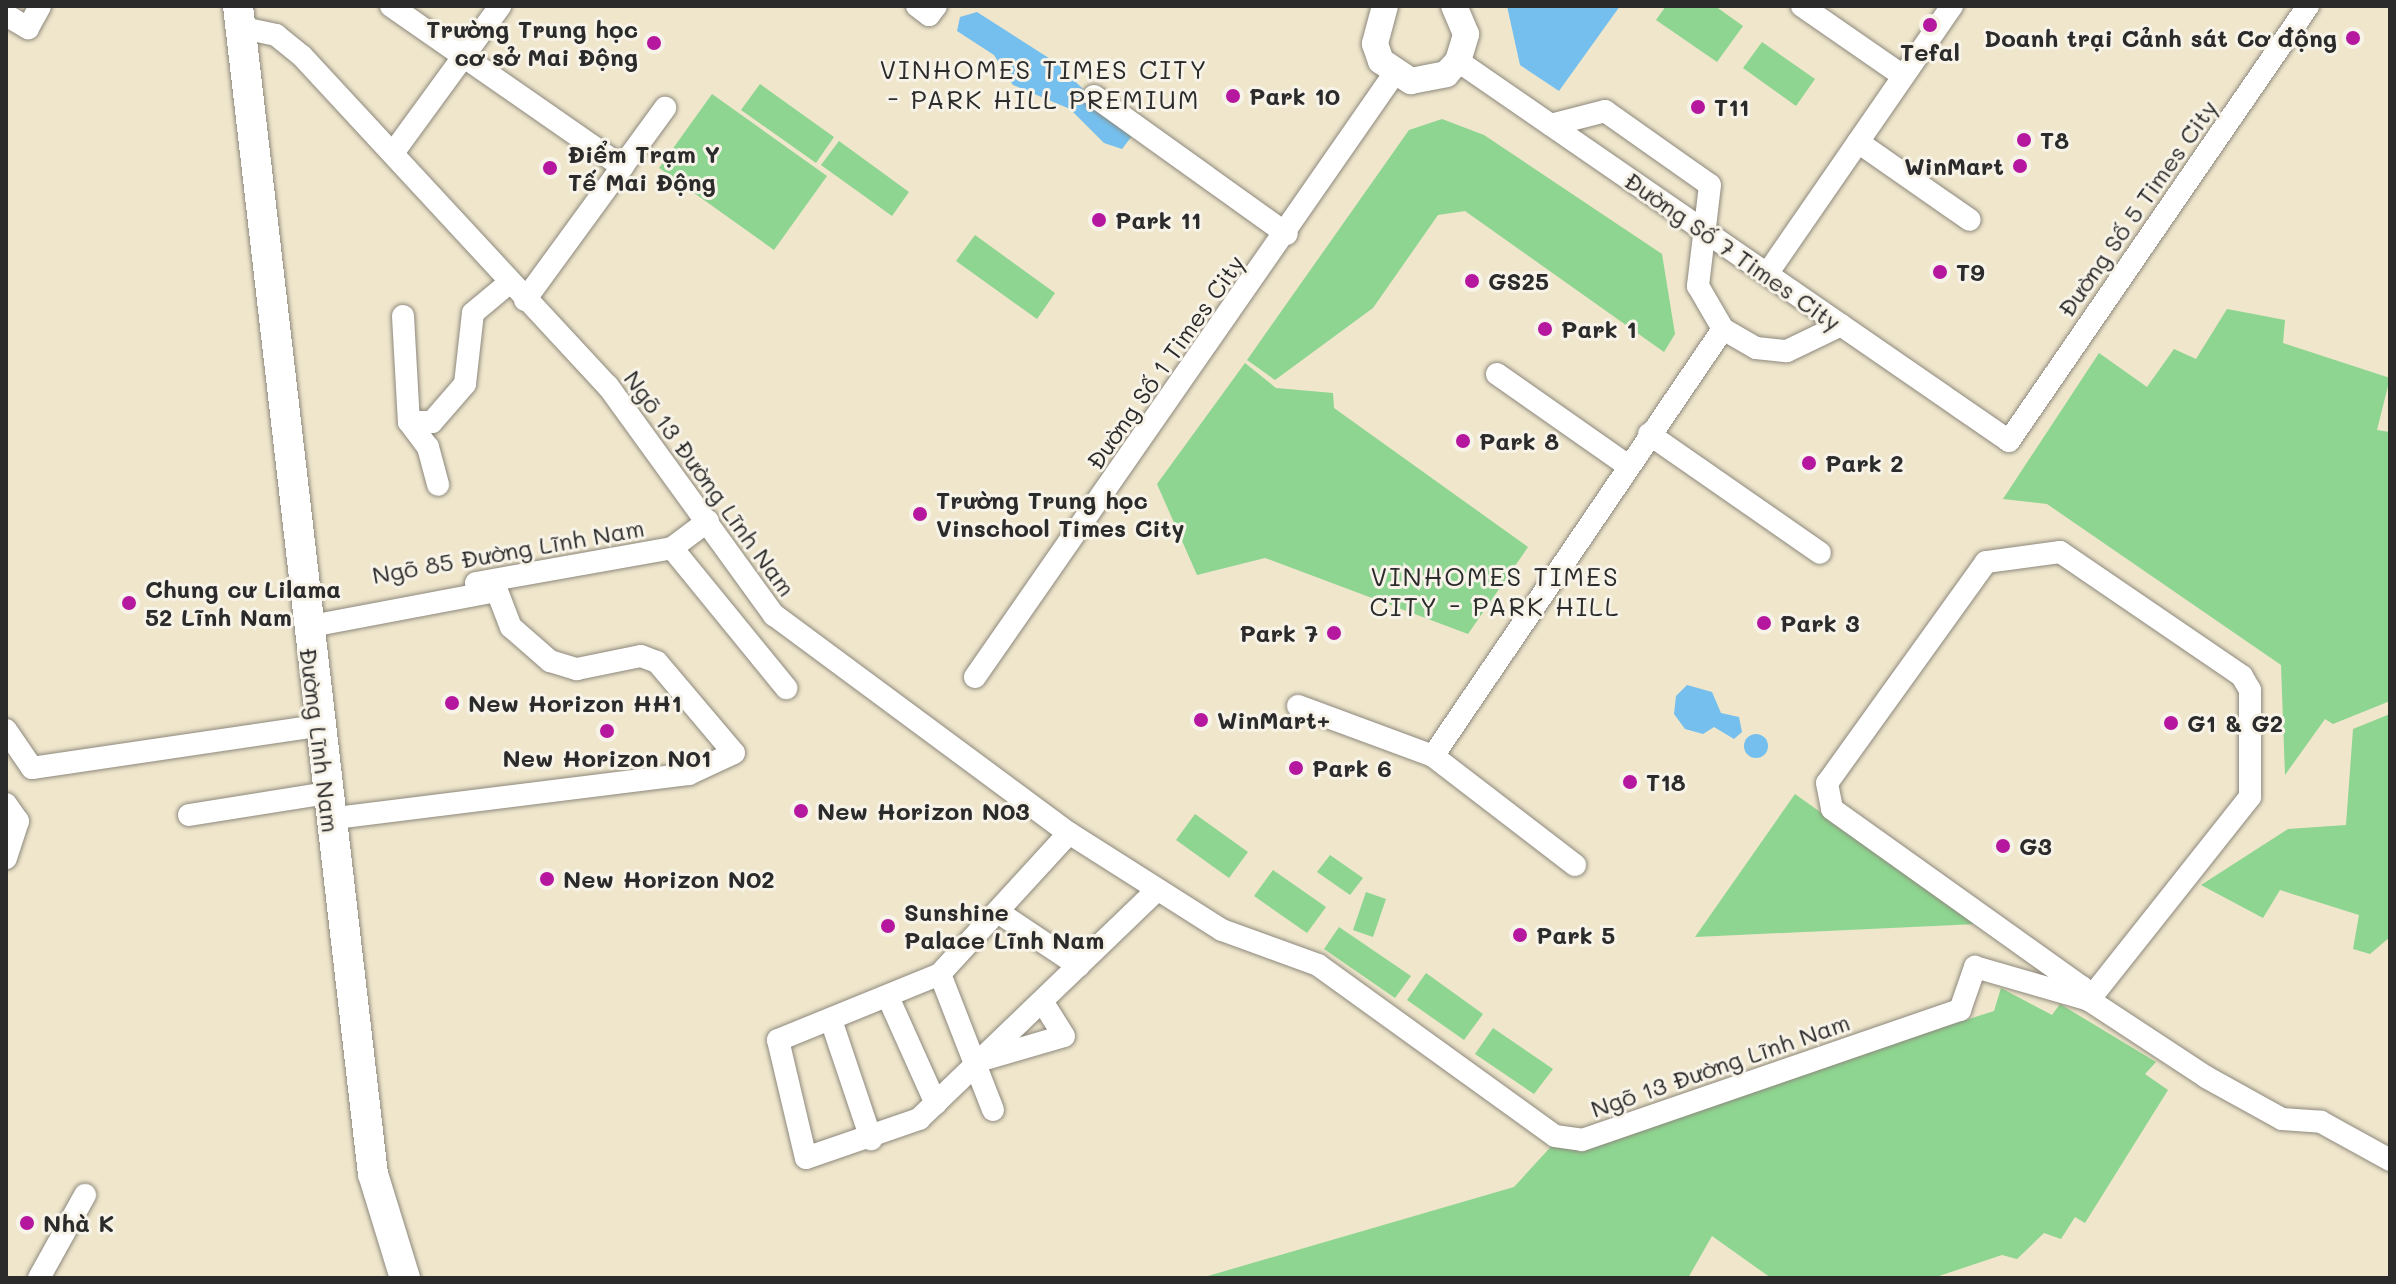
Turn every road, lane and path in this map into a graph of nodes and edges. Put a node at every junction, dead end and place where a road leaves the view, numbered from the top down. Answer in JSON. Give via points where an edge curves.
{"nodes":[{"id":1,"x":40,"y":6,"type":"edge"},
{"id":2,"x":391,"y":6,"type":"edge"},
{"id":3,"x":500,"y":6,"type":"edge"},
{"id":4,"x":917,"y":6,"type":"edge"},
{"id":5,"x":936,"y":6,"type":"edge"},
{"id":6,"x":1454,"y":6,"type":"edge"},
{"id":7,"x":1802,"y":6,"type":"edge"},
{"id":8,"x":1952,"y":6,"type":"edge"},
{"id":9,"x":2308,"y":6,"type":"edge"},
{"id":10,"x":1382,"y":7,"type":"edge"},
{"id":11,"x":6,"y":15,"type":"edge"},
{"id":12,"x":240,"y":17,"type":"edge"},
{"id":13,"x":463,"y":57,"type":"junction"},
{"id":14,"x":1458,"y":61,"type":"junction"},
{"id":15,"x":1394,"y":74,"type":"junction"},
{"id":16,"x":1903,"y":76,"type":"junction"},
{"id":17,"x":1094,"y":96,"type":"dead end"},
{"id":18,"x":665,"y":108,"type":"dead end"},
{"id":19,"x":1551,"y":125,"type":"junction"},
{"id":20,"x":1858,"y":142,"type":"junction"},
{"id":21,"x":393,"y":153,"type":"junction"},
{"id":22,"x":623,"y":167,"type":"junction"},
{"id":23,"x":1970,"y":220,"type":"dead end"},
{"id":24,"x":1704,"y":231,"type":"junction"},
{"id":25,"x":1287,"y":234,"type":"junction"},
{"id":26,"x":1767,"y":274,"type":"junction"},
{"id":27,"x":509,"y":283,"type":"junction"},
{"id":28,"x":525,"y":300,"type":"junction"},
{"id":29,"x":403,"y":316,"type":"dead end"},
{"id":30,"x":1841,"y":325,"type":"junction"},
{"id":31,"x":1723,"y":329,"type":"junction"},
{"id":32,"x":1497,"y":374,"type":"dead end"},
{"id":33,"x":409,"y":422,"type":"junction"},
{"id":34,"x":1649,"y":434,"type":"junction"},
{"id":35,"x":2009,"y":441,"type":"joint"},
{"id":36,"x":1627,"y":465,"type":"junction"},
{"id":37,"x":438,"y":485,"type":"dead end"},
{"id":38,"x":708,"y":521,"type":"junction"},
{"id":39,"x":672,"y":548,"type":"junction"},
{"id":40,"x":1820,"y":553,"type":"dead end"},
{"id":41,"x":306,"y":620,"type":"junction"},
{"id":42,"x":975,"y":677,"type":"dead end"},
{"id":43,"x":786,"y":688,"type":"dead end"},
{"id":44,"x":1298,"y":706,"type":"dead end"},
{"id":45,"x":316,"y":726,"type":"junction"},
{"id":46,"x":6,"y":730,"type":"edge"},
{"id":47,"x":1433,"y":756,"type":"junction"},
{"id":48,"x":6,"y":804,"type":"edge"},
{"id":49,"x":328,"y":806,"type":"junction"},
{"id":50,"x":189,"y":815,"type":"dead end"},
{"id":51,"x":1069,"y":833,"type":"junction"},
{"id":52,"x":8,"y":851,"type":"edge"},
{"id":53,"x":1575,"y":865,"type":"dead end"},
{"id":54,"x":1156,"y":891,"type":"junction"},
{"id":55,"x":998,"y":912,"type":"junction"},
{"id":56,"x":1079,"y":966,"type":"junction"},
{"id":57,"x":940,"y":974,"type":"junction"},
{"id":58,"x":888,"y":997,"type":"junction"},
{"id":59,"x":2089,"y":1000,"type":"junction"},
{"id":60,"x":1042,"y":1001,"type":"junction"},
{"id":61,"x":831,"y":1020,"type":"junction"},
{"id":62,"x":977,"y":1061,"type":"junction"},
{"id":63,"x":936,"y":1104,"type":"junction"},
{"id":64,"x":993,"y":1110,"type":"dead end"},
{"id":65,"x":871,"y":1139,"type":"junction"},
{"id":66,"x":2390,"y":1160,"type":"edge"},
{"id":67,"x":85,"y":1195,"type":"dead end"},
{"id":68,"x":39,"y":1278,"type":"edge"},
{"id":69,"x":405,"y":1278,"type":"edge"}],
"edges":[{"from":1,"to":11,"type":"street","via":[[28,28]]},
{"from":2,"to":13,"type":"street"},
{"from":3,"to":13,"type":"street"},
{"from":4,"to":5,"type":"street","via":[[929,15]]},
{"from":6,"to":14,"type":"street","via":[[1466,34]]},
{"from":7,"to":16,"type":"street"},
{"from":8,"to":16,"type":"street"},
{"from":9,"to":35,"type":"street","name":"Đường Số 5 Times City"},
{"from":10,"to":15,"type":"street","via":[[1375,44]]},
{"from":12,"to":21,"type":"street","name":"Ngõ 13 Đường Lĩnh Nam","via":[[302,56]]},
{"from":12,"to":41,"type":"main road","name":"Đường Lĩnh Nam"},
{"from":13,"to":21,"type":"street"},
{"from":13,"to":22,"type":"street"},
{"from":14,"to":15,"type":"street","via":[[1429,81]]},
{"from":14,"to":19,"type":"street","name":"Đường Số 7 Times City"},
{"from":15,"to":25,"type":"street","name":"Đường Số 1 Times City"},
{"from":16,"to":20,"type":"street"},
{"from":17,"to":25,"type":"street"},
{"from":18,"to":22,"type":"street"},
{"from":19,"to":24,"type":"street","name":"Đường Số 7 Times City"},
{"from":19,"to":24,"type":"street","via":[[1605,111],[1710,185]]},
{"from":20,"to":23,"type":"street"},
{"from":20,"to":26,"type":"street"},
{"from":21,"to":27,"type":"street","name":"Ngõ 13 Đường Lĩnh Nam"},
{"from":22,"to":28,"type":"street"},
{"from":24,"to":26,"type":"street","name":"Đường Số 7 Times City"},
{"from":24,"to":31,"type":"street","via":[[1698,286]]},
{"from":25,"to":42,"type":"street","name":"Đường Số 1 Times City"},
{"from":26,"to":30,"type":"street","name":"Đường Số 7 Times City"},
{"from":27,"to":28,"type":"street","name":"Ngõ 13 Đường Lĩnh Nam"},
{"from":27,"to":33,"type":"street","via":[[469,322],[462,392],[432,422]]},
{"from":28,"to":38,"type":"street","name":"Ngõ 13 Đường Lĩnh Nam","via":[[608,386]]},
{"from":29,"to":33,"type":"street"},
{"from":30,"to":31,"type":"street","via":[[1787,351],[1756,348]]},
{"from":30,"to":35,"type":"street","name":"Đường Số 7 Times City"},
{"from":31,"to":34,"type":"street"},
{"from":32,"to":36,"type":"street"},
{"from":33,"to":37,"type":"street","via":[[428,447]]},
{"from":34,"to":36,"type":"street"},
{"from":34,"to":40,"type":"street"},
{"from":36,"to":47,"type":"street"},
{"from":38,"to":39,"type":"street","name":"Ngõ 85 Đường Lĩnh Nam"},
{"from":38,"to":51,"type":"street","name":"Ngõ 13 Đường Lĩnh Nam","via":[[774,615]]},
{"from":39,"to":41,"type":"street","name":"Ngõ 85 Đường Lĩnh Nam"},
{"from":39,"to":43,"type":"street","name":"Ngõ 85 Đường Lĩnh Nam"},
{"from":41,"to":45,"type":"main road","name":"Đường Lĩnh Nam"},
{"from":41,"to":49,"type":"street","via":[[497,591],[511,627],[550,661],[577,669],[641,656],[657,662],[734,753],[689,774]]},
{"from":44,"to":47,"type":"street"},
{"from":45,"to":46,"type":"street","via":[[32,768]]},
{"from":45,"to":49,"type":"main road","name":"Đường Lĩnh Nam"},
{"from":47,"to":53,"type":"street"},
{"from":48,"to":52,"type":"street","via":[[18,821]]},
{"from":49,"to":50,"type":"street"},
{"from":49,"to":69,"type":"main road","name":"Đường Lĩnh Nam","via":[[373,1174]]},
{"from":51,"to":54,"type":"street","name":"Ngõ 13 Đường Lĩnh Nam"},
{"from":51,"to":55,"type":"street"},
{"from":54,"to":56,"type":"street"},
{"from":54,"to":59,"type":"street","name":"Ngõ 13 Đường Lĩnh Nam","via":[[1222,930],[1318,965],[1555,1136],[1582,1140],[1960,1010],[1975,967]]},
{"from":55,"to":56,"type":"street"},
{"from":55,"to":57,"type":"street"},
{"from":56,"to":60,"type":"street"},
{"from":57,"to":58,"type":"street"},
{"from":57,"to":62,"type":"street"},
{"from":58,"to":61,"type":"street"},
{"from":58,"to":63,"type":"street"},
{"from":59,"to":59,"type":"street","via":[[2061,972],[1832,809],[1827,783],[1986,562],[2060,552],[2242,676],[2250,690],[2250,797]]},
{"from":59,"to":66,"type":"street","via":[[2282,1119],[2321,1122]]},
{"from":60,"to":62,"type":"street"},
{"from":60,"to":62,"type":"street","via":[[1064,1036]]},
{"from":61,"to":65,"type":"street"},
{"from":61,"to":65,"type":"street","via":[[778,1040],[806,1158]]},
{"from":62,"to":63,"type":"street"},
{"from":62,"to":64,"type":"street"},
{"from":63,"to":65,"type":"street","via":[[919,1119]]},
{"from":67,"to":68,"type":"street"}]}
